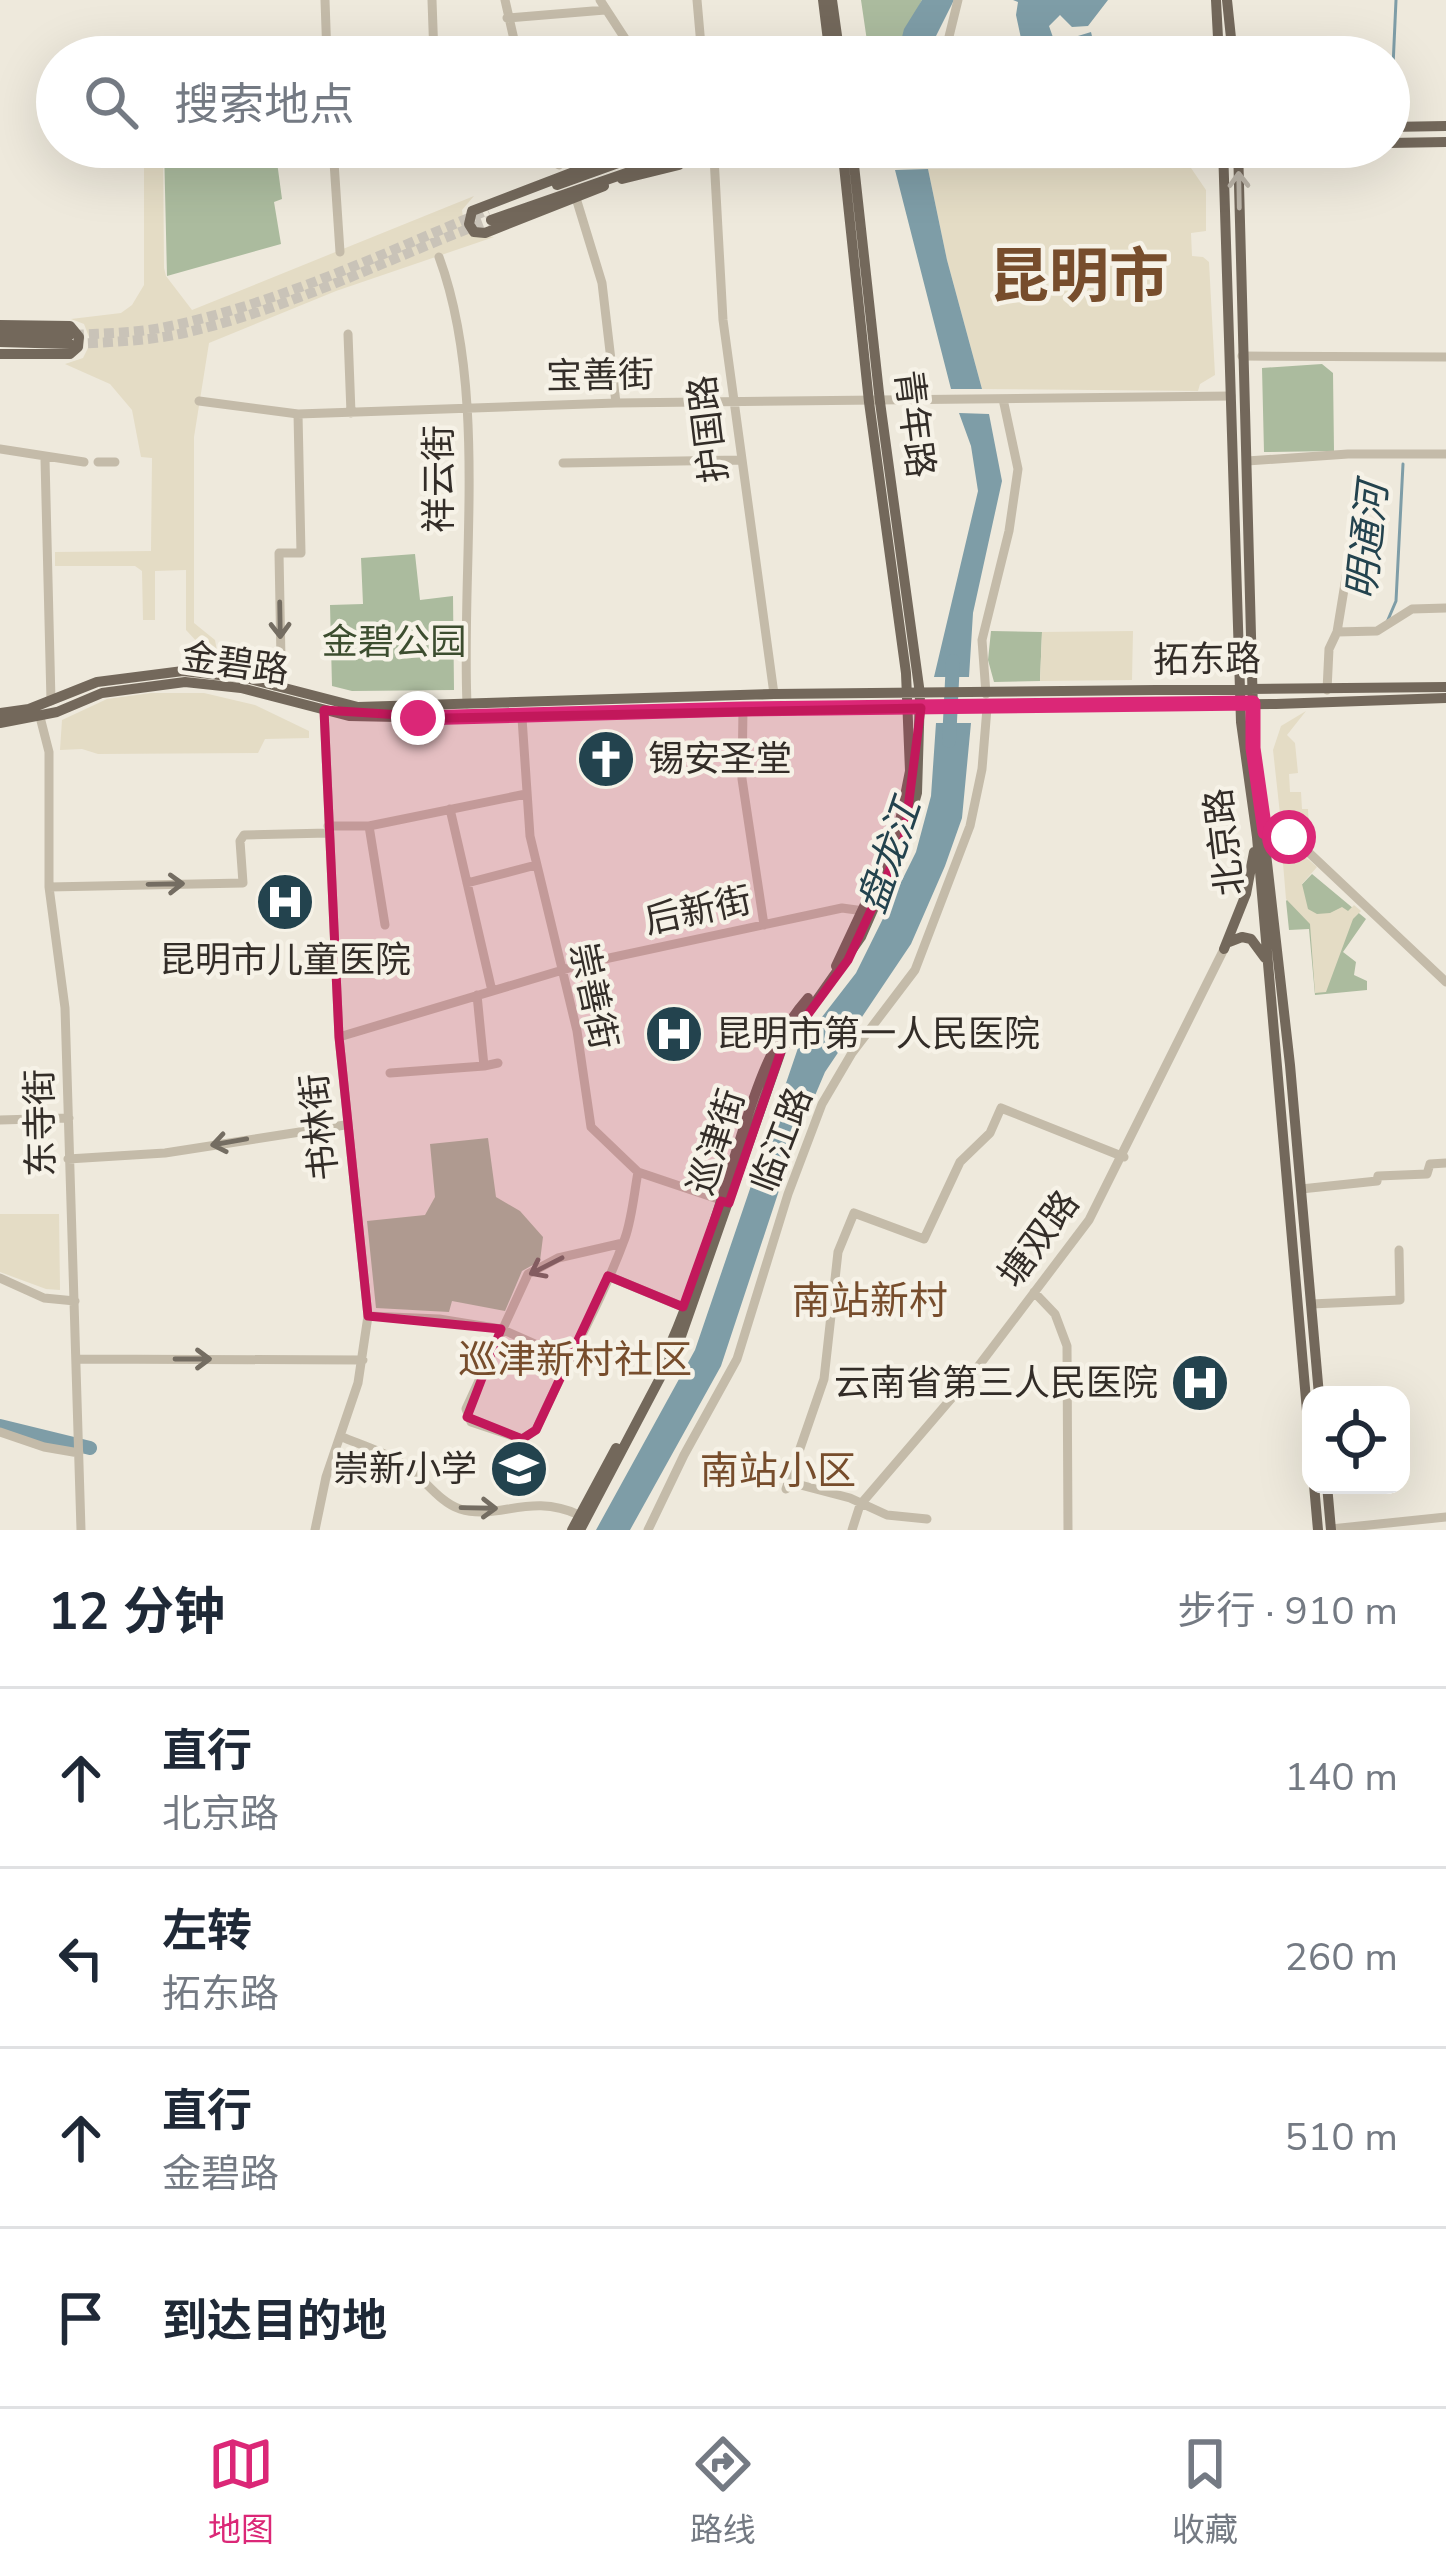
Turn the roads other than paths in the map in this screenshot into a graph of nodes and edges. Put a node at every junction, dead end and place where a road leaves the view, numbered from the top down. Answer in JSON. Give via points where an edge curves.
{"nodes":[{"id":1,"x":325,"y":0,"type":"edge"},
{"id":2,"x":432,"y":0,"type":"edge"},
{"id":3,"x":505,"y":0,"type":"edge"},
{"id":4,"x":697,"y":0,"type":"edge"},
{"id":5,"x":823,"y":0,"type":"edge"},
{"id":6,"x":832,"y":0,"type":"edge"},
{"id":7,"x":958,"y":0,"type":"edge"},
{"id":8,"x":1216,"y":0,"type":"edge"},
{"id":9,"x":1227,"y":0,"type":"edge"},
{"id":10,"x":603,"y":5,"type":"edge"},
{"id":11,"x":507,"y":17,"type":"junction"},
{"id":12,"x":326,"y":36,"type":"edge"},
{"id":13,"x":433,"y":36,"type":"edge"},
{"id":14,"x":512,"y":36,"type":"edge"},
{"id":15,"x":623,"y":36,"type":"edge"},
{"id":16,"x":700,"y":36,"type":"edge"},
{"id":17,"x":827,"y":36,"type":"edge"},
{"id":18,"x":836,"y":36,"type":"edge"},
{"id":19,"x":949,"y":36,"type":"edge"},
{"id":20,"x":1219,"y":36,"type":"edge"},
{"id":21,"x":1230,"y":36,"type":"edge"},
{"id":22,"x":1446,"y":127,"type":"edge"},
{"id":23,"x":1410,"y":128,"type":"edge"},
{"id":24,"x":1410,"y":142,"type":"edge"},
{"id":25,"x":1446,"y":142,"type":"edge"},
{"id":26,"x":334,"y":168,"type":"edge"},
{"id":27,"x":584,"y":168,"type":"edge"},
{"id":28,"x":607,"y":168,"type":"edge"},
{"id":29,"x":634,"y":168,"type":"edge"},
{"id":30,"x":663,"y":168,"type":"edge"},
{"id":31,"x":715,"y":168,"type":"edge"},
{"id":32,"x":849,"y":168,"type":"edge"},
{"id":33,"x":1223,"y":168,"type":"edge"},
{"id":34,"x":1238,"y":168,"type":"edge"},
{"id":35,"x":576,"y":198,"type":"junction"},
{"id":36,"x":340,"y":252,"type":"dead end"},
{"id":37,"x":440,"y":257,"type":"dead end"},
{"id":38,"x":0,"y":334,"type":"edge"},
{"id":39,"x":348,"y":334,"type":"dead end"},
{"id":40,"x":70,"y":340,"type":"tunnel mouth"},
{"id":41,"x":0,"y":354,"type":"edge"},
{"id":42,"x":1242,"y":356,"type":"junction"},
{"id":43,"x":1446,"y":357,"type":"edge"},
{"id":44,"x":1232,"y":396,"type":"junction"},
{"id":45,"x":1003,"y":399,"type":"junction"},
{"id":46,"x":734,"y":400,"type":"junction"},
{"id":47,"x":199,"y":401,"type":"dead end"},
{"id":48,"x":874,"y":402,"type":"junction"},
{"id":49,"x":616,"y":403,"type":"junction"},
{"id":50,"x":466,"y":406,"type":"junction"},
{"id":51,"x":351,"y":412,"type":"junction"},
{"id":52,"x":298,"y":414,"type":"junction"},
{"id":53,"x":0,"y":449,"type":"edge"},
{"id":54,"x":1446,"y":454,"type":"edge"},
{"id":55,"x":45,"y":459,"type":"junction"},
{"id":56,"x":740,"y":460,"type":"junction"},
{"id":57,"x":84,"y":461,"type":"dead end"},
{"id":58,"x":98,"y":461,"type":"dead end"},
{"id":59,"x":1247,"y":461,"type":"junction"},
{"id":60,"x":115,"y":462,"type":"dead end"},
{"id":61,"x":563,"y":463,"type":"dead end"},
{"id":62,"x":1349,"y":559,"type":"dead end"},
{"id":63,"x":1446,"y":608,"type":"edge"},
{"id":64,"x":1337,"y":632,"type":"junction"},
{"id":65,"x":275,"y":686,"type":"junction"},
{"id":66,"x":1446,"y":687,"type":"edge"},
{"id":67,"x":1327,"y":690,"type":"junction"},
{"id":68,"x":774,"y":694,"type":"junction"},
{"id":69,"x":914,"y":694,"type":"junction"},
{"id":70,"x":968,"y":694,"type":"joint"},
{"id":71,"x":986,"y":694,"type":"junction"},
{"id":72,"x":1246,"y":696,"type":"junction"},
{"id":73,"x":1446,"y":698,"type":"edge"},
{"id":74,"x":51,"y":701,"type":"junction"},
{"id":75,"x":467,"y":704,"type":"junction"},
{"id":76,"x":919,"y":708,"type":"junction"},
{"id":77,"x":969,"y":708,"type":"joint"},
{"id":78,"x":987,"y":708,"type":"junction"},
{"id":79,"x":743,"y":709,"type":"junction"},
{"id":80,"x":324,"y":710,"type":"junction"},
{"id":81,"x":0,"y":712,"type":"edge"},
{"id":82,"x":40,"y":717,"type":"junction"},
{"id":83,"x":522,"y":718,"type":"junction"},
{"id":84,"x":0,"y":723,"type":"edge"},
{"id":85,"x":526,"y":794,"type":"junction"},
{"id":86,"x":450,"y":809,"type":"junction"},
{"id":87,"x":369,"y":826,"type":"junction"},
{"id":88,"x":328,"y":829,"type":"junction"},
{"id":89,"x":1261,"y":835,"type":"junction"},
{"id":90,"x":536,"y":865,"type":"junction"},
{"id":91,"x":467,"y":883,"type":"junction"},
{"id":92,"x":49,"y":886,"type":"junction"},
{"id":93,"x":864,"y":910,"type":"junction"},
{"id":94,"x":385,"y":925,"type":"dead end"},
{"id":95,"x":764,"y":925,"type":"junction"},
{"id":96,"x":1224,"y":950,"type":"junction"},
{"id":97,"x":1268,"y":967,"type":"junction"},
{"id":98,"x":561,"y":970,"type":"junction"},
{"id":99,"x":1446,"y":982,"type":"edge"},
{"id":100,"x":492,"y":991,"type":"junction"},
{"id":101,"x":477,"y":994,"type":"junction"},
{"id":102,"x":338,"y":1037,"type":"junction"},
{"id":103,"x":498,"y":1063,"type":"dead end"},
{"id":104,"x":484,"y":1066,"type":"junction"},
{"id":105,"x":390,"y":1073,"type":"dead end"},
{"id":106,"x":69,"y":1118,"type":"junction"},
{"id":107,"x":0,"y":1120,"type":"edge"},
{"id":108,"x":345,"y":1125,"type":"junction"},
{"id":109,"x":1124,"y":1157,"type":"junction"},
{"id":110,"x":68,"y":1159,"type":"junction"},
{"id":111,"x":1446,"y":1163,"type":"edge"},
{"id":112,"x":638,"y":1172,"type":"junction"},
{"id":113,"x":1301,"y":1189,"type":"junction"},
{"id":114,"x":725,"y":1202,"type":"junction"},
{"id":115,"x":622,"y":1243,"type":"junction"},
{"id":116,"x":1399,"y":1250,"type":"dead end"},
{"id":117,"x":608,"y":1276,"type":"junction"},
{"id":118,"x":0,"y":1278,"type":"edge"},
{"id":119,"x":1034,"y":1292,"type":"junction"},
{"id":120,"x":75,"y":1301,"type":"junction"},
{"id":121,"x":1311,"y":1304,"type":"junction"},
{"id":122,"x":683,"y":1307,"type":"junction"},
{"id":123,"x":368,"y":1316,"type":"junction"},
{"id":124,"x":501,"y":1329,"type":"junction"},
{"id":125,"x":567,"y":1358,"type":"junction"},
{"id":126,"x":76,"y":1359,"type":"junction"},
{"id":127,"x":363,"y":1360,"type":"junction"},
{"id":128,"x":1305,"y":1386,"type":"edge"},
{"id":129,"x":1318,"y":1386,"type":"edge"},
{"id":130,"x":0,"y":1432,"type":"edge"},
{"id":131,"x":342,"y":1437,"type":"junction"},
{"id":132,"x":78,"y":1452,"type":"junction"},
{"id":133,"x":1315,"y":1494,"type":"edge"},
{"id":134,"x":1328,"y":1494,"type":"edge"},
{"id":135,"x":860,"y":1505,"type":"junction"},
{"id":136,"x":580,"y":1515,"type":"junction"},
{"id":137,"x":1446,"y":1517,"type":"edge"},
{"id":138,"x":927,"y":1519,"type":"dead end"},
{"id":139,"x":1331,"y":1529,"type":"edge"},
{"id":140,"x":81,"y":1530,"type":"edge"},
{"id":141,"x":315,"y":1530,"type":"edge"},
{"id":142,"x":576,"y":1530,"type":"edge"},
{"id":143,"x":648,"y":1530,"type":"edge"},
{"id":144,"x":852,"y":1530,"type":"edge"},
{"id":145,"x":1068,"y":1530,"type":"edge"},
{"id":146,"x":1318,"y":1530,"type":"edge"}],
"edges":[{"from":1,"to":12,"type":"street"},
{"from":2,"to":13,"type":"street"},
{"from":3,"to":11,"type":"street"},
{"from":4,"to":16,"type":"street"},
{"from":5,"to":17,"type":"main road"},
{"from":6,"to":18,"type":"main road"},
{"from":7,"to":19,"type":"street"},
{"from":8,"to":20,"type":"main road"},
{"from":9,"to":21,"type":"main road"},
{"from":10,"to":11,"type":"street"},
{"from":10,"to":15,"type":"street"},
{"from":11,"to":14,"type":"street"},
{"from":22,"to":23,"type":"main road"},
{"from":24,"to":25,"type":"main road"},
{"from":26,"to":36,"type":"street"},
{"from":27,"to":35,"type":"main road","via":[[476,209],[469,224],[485,233]]},
{"from":28,"to":29,"type":"main road","via":[[489,215]]},
{"from":30,"to":35,"type":"main road"},
{"from":31,"to":46,"type":"street","name":"护国路"},
{"from":32,"to":48,"type":"main road","name":"青年路"},
{"from":33,"to":44,"type":"main road","name":"北京路"},
{"from":42,"to":34,"type":"main road","name":"北京路","one_way":true},
{"from":35,"to":49,"type":"street","via":[[602,283]]},
{"from":37,"to":50,"type":"street","name":"祥云街"},
{"from":38,"to":40,"type":"main road"},
{"from":38,"to":41,"type":"main road","via":[[70,326],[80,343],[54,357]]},
{"from":39,"to":51,"type":"street"},
{"from":42,"to":43,"type":"street"},
{"from":42,"to":59,"type":"main road","name":"北京路"},
{"from":44,"to":45,"type":"street","name":"宝善街"},
{"from":44,"to":72,"type":"main road","name":"北京路"},
{"from":45,"to":48,"type":"street","name":"宝善街"},
{"from":45,"to":71,"type":"street","via":[[1018,469],[982,640]]},
{"from":46,"to":48,"type":"street","name":"宝善街"},
{"from":46,"to":49,"type":"street","name":"宝善街"},
{"from":46,"to":56,"type":"street","name":"护国路"},
{"from":47,"to":52,"type":"street","name":"宝善街"},
{"from":48,"to":69,"type":"main road","name":"青年路"},
{"from":49,"to":50,"type":"street","name":"宝善街"},
{"from":50,"to":51,"type":"street","name":"宝善街"},
{"from":50,"to":75,"type":"street","name":"祥云街"},
{"from":51,"to":52,"type":"street","name":"宝善街"},
{"from":52,"to":65,"type":"street","one_way":true,"via":[[301,553],[279,553]]},
{"from":53,"to":55,"type":"street"},
{"from":54,"to":59,"type":"street"},
{"from":55,"to":57,"type":"street"},
{"from":55,"to":74,"type":"street"},
{"from":56,"to":61,"type":"street"},
{"from":56,"to":68,"type":"street","name":"护国路"},
{"from":58,"to":60,"type":"street"},
{"from":59,"to":72,"type":"main road","name":"北京路"},
{"from":62,"to":64,"type":"street"},
{"from":63,"to":64,"type":"street","via":[[1412,609],[1377,631]]},
{"from":64,"to":67,"type":"street"},
{"from":65,"to":74,"type":"main road","name":"金碧路","via":[[164,672],[97,682]]},
{"from":65,"to":75,"type":"main road","name":"金碧路","via":[[358,707]]},
{"from":66,"to":67,"type":"main road","name":"拓东路"},
{"from":67,"to":72,"type":"main road","name":"拓东路"},
{"from":68,"to":69,"type":"main road","name":"金碧路"},
{"from":68,"to":75,"type":"main road","name":"金碧路"},
{"from":69,"to":70,"type":"main road","name":"金碧路"},
{"from":69,"to":76,"type":"main road","name":"青年路"},
{"from":70,"to":71,"type":"main road","name":"拓东路"},
{"from":71,"to":72,"type":"main road","name":"拓东路"},
{"from":72,"to":73,"type":"main road","name":"拓东路"},
{"from":72,"to":78,"type":"main road","name":"拓东路"},
{"from":72,"to":89,"type":"main road","name":"北京路"},
{"from":74,"to":81,"type":"main road","name":"金碧路"},
{"from":76,"to":77,"type":"main road","name":"金碧路"},
{"from":76,"to":79,"type":"main road","name":"金碧路"},
{"from":76,"to":93,"type":"main road","name":"巡津街","via":[[904,812]]},
{"from":76,"to":114,"type":"main road","name":"巡津街","via":[[920,775],[904,839],[848,960],[781,1051]]},
{"from":77,"to":78,"type":"main road","name":"拓东路"},
{"from":78,"to":143,"type":"street","name":"临江路","via":[[970,826],[915,970],[822,1104],[737,1359]]},
{"from":79,"to":83,"type":"main road","name":"金碧路"},
{"from":79,"to":95,"type":"street","via":[[742,779]]},
{"from":80,"to":82,"type":"main road","name":"金碧路","via":[[185,682],[102,694]]},
{"from":80,"to":83,"type":"main road","name":"金碧路"},
{"from":80,"to":88,"type":"street","name":"书林街"},
{"from":82,"to":84,"type":"main road","name":"金碧路"},
{"from":82,"to":92,"type":"street","name":"东寺街","via":[[49,752]]},
{"from":83,"to":85,"type":"street","name":"崇善街"},
{"from":85,"to":86,"type":"street"},
{"from":85,"to":90,"type":"street","name":"崇善街"},
{"from":86,"to":87,"type":"street"},
{"from":86,"to":91,"type":"street"},
{"from":87,"to":88,"type":"street"},
{"from":87,"to":94,"type":"street"},
{"from":92,"to":88,"type":"street","one_way":true,"via":[[243,883],[244,835]]},
{"from":88,"to":102,"type":"street","name":"书林街"},
{"from":89,"to":96,"type":"main road"},
{"from":89,"to":97,"type":"main road","name":"北京路"},
{"from":89,"to":99,"type":"street","via":[[1285,835],[1304,848]]},
{"from":89,"to":113,"type":"main road","name":"北京路"},
{"from":90,"to":91,"type":"street"},
{"from":90,"to":98,"type":"street","name":"崇善街"},
{"from":91,"to":100,"type":"street"},
{"from":92,"to":106,"type":"street","name":"东寺街"},
{"from":93,"to":95,"type":"street","name":"后新街"},
{"from":93,"to":114,"type":"main road","name":"巡津街","via":[[837,964],[776,1045]]},
{"from":95,"to":98,"type":"street","name":"后新街"},
{"from":96,"to":97,"type":"main road","via":[[1237,938],[1251,939]]},
{"from":96,"to":109,"type":"street","name":"塘双路"},
{"from":97,"to":128,"type":"main road","name":"北京路"},
{"from":98,"to":100,"type":"street","name":"后新街"},
{"from":98,"to":112,"type":"street","name":"崇善街","via":[[591,1126]]},
{"from":100,"to":101,"type":"street","name":"后新街"},
{"from":101,"to":102,"type":"street","name":"后新街"},
{"from":101,"to":104,"type":"street"},
{"from":102,"to":108,"type":"street","name":"书林街"},
{"from":103,"to":104,"type":"street"},
{"from":104,"to":105,"type":"street"},
{"from":106,"to":107,"type":"street"},
{"from":106,"to":110,"type":"street","name":"东寺街"},
{"from":108,"to":110,"type":"street","one_way":true},
{"from":108,"to":123,"type":"street","name":"书林街"},
{"from":109,"to":119,"type":"street","name":"塘双路"},
{"from":109,"to":135,"type":"street","via":[[1001,1108],[990,1133],[960,1162],[924,1239],[854,1213],[838,1252],[824,1378],[787,1486]]},
{"from":110,"to":120,"type":"street","name":"东寺街"},
{"from":111,"to":113,"type":"street","via":[[1430,1164],[1427,1174]]},
{"from":112,"to":114,"type":"street","name":"崇善街"},
{"from":112,"to":115,"type":"street"},
{"from":113,"to":121,"type":"main road","name":"北京路"},
{"from":114,"to":122,"type":"main road","name":"巡津街"},
{"from":114,"to":142,"type":"main road","name":"巡津街","via":[[673,1357]]},
{"from":115,"to":117,"type":"street"},
{"from":115,"to":124,"type":"street","one_way":true,"via":[[538,1267]]},
{"from":116,"to":121,"type":"street","via":[[1400,1300]]},
{"from":117,"to":122,"type":"street"},
{"from":117,"to":125,"type":"street"},
{"from":118,"to":120,"type":"street","via":[[44,1298]]},
{"from":119,"to":135,"type":"street","name":"塘双路"},
{"from":119,"to":145,"type":"street","via":[[1055,1314],[1067,1346]]},
{"from":120,"to":126,"type":"street","name":"东寺街"},
{"from":121,"to":129,"type":"main road","name":"北京路"},
{"from":122,"to":136,"type":"main road","name":"巡津街"},
{"from":123,"to":124,"type":"street"},
{"from":123,"to":127,"type":"street","name":"书林街"},
{"from":124,"to":125,"type":"street"},
{"from":124,"to":125,"type":"street","via":[[466,1408],[471,1422],[490,1431],[530,1437]]},
{"from":126,"to":127,"type":"street","one_way":true},
{"from":126,"to":132,"type":"street","name":"东寺街"},
{"from":127,"to":131,"type":"street","name":"书林街"},
{"from":130,"to":132,"type":"street"},
{"from":131,"to":136,"type":"street","one_way":true,"via":[[401,1462],[462,1510],[526,1504]]},
{"from":131,"to":141,"type":"street","name":"书林街"},
{"from":132,"to":140,"type":"street","name":"东寺街"},
{"from":133,"to":146,"type":"main road"},
{"from":134,"to":139,"type":"main road"},
{"from":135,"to":138,"type":"street"},
{"from":135,"to":144,"type":"street","name":"塘双路"},
{"from":136,"to":142,"type":"main road","name":"巡津街"},
{"from":137,"to":139,"type":"street"}]}
